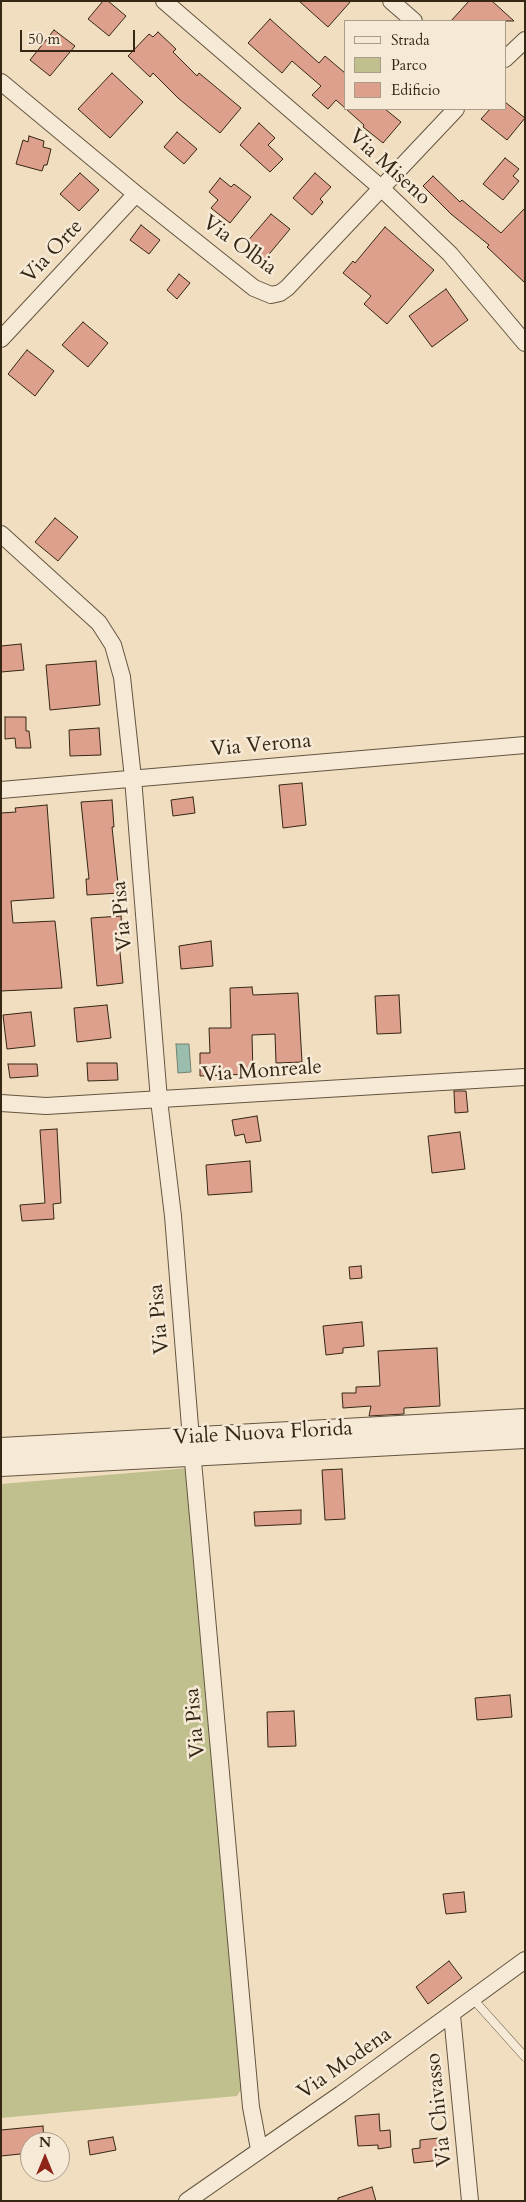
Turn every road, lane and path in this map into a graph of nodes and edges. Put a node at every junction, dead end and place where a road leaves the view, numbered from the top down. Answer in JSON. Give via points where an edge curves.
{"nodes":[{"id":1,"x":164,"y":1,"type":"edge"},
{"id":2,"x":391,"y":1,"type":"edge"},
{"id":3,"x":413,"y":20,"type":"edge"},
{"id":4,"x":525,"y":40,"type":"edge"},
{"id":5,"x":506,"y":58,"type":"edge"},
{"id":6,"x":1,"y":82,"type":"edge"},
{"id":7,"x":455,"y":110,"type":"edge"},
{"id":8,"x":380,"y":187,"type":"junction"},
{"id":9,"x":136,"y":194,"type":"junction"},
{"id":10,"x":1,"y":339,"type":"edge"},
{"id":11,"x":525,"y":343,"type":"edge"},
{"id":12,"x":1,"y":534,"type":"edge"},
{"id":13,"x":525,"y":745,"type":"edge"},
{"id":14,"x":133,"y":778,"type":"junction"},
{"id":15,"x":1,"y":790,"type":"edge"},
{"id":16,"x":525,"y":1077,"type":"edge"},
{"id":17,"x":159,"y":1100,"type":"junction"},
{"id":18,"x":1,"y":1103,"type":"edge"},
{"id":19,"x":525,"y":1419,"type":"edge"},
{"id":20,"x":525,"y":1438,"type":"edge"},
{"id":21,"x":192,"y":1447,"type":"junction"},
{"id":22,"x":1,"y":1448,"type":"edge"},
{"id":23,"x":1,"y":1466,"type":"edge"},
{"id":24,"x":525,"y":1960,"type":"edge"},
{"id":25,"x":474,"y":1999,"type":"junction"},
{"id":26,"x":452,"y":2015,"type":"junction"},
{"id":27,"x":525,"y":2057,"type":"edge"},
{"id":28,"x":259,"y":2149,"type":"junction"},
{"id":29,"x":187,"y":2201,"type":"edge"},
{"id":30,"x":470,"y":2201,"type":"edge"}],
"edges":[{"from":1,"to":8,"type":"street","name":"Via Miseno"},
{"from":2,"to":3,"type":"street"},
{"from":4,"to":5,"type":"street"},
{"from":6,"to":9,"type":"street","name":"Via Olbia"},
{"from":7,"to":8,"type":"street","name":"Via Olbia"},
{"from":8,"to":9,"type":"street","name":"Via Olbia","via":[[286,288],[270,295],[254,288]]},
{"from":8,"to":11,"type":"street","name":"Via Miseno","via":[[450,254]]},
{"from":9,"to":10,"type":"street","name":"Via Orte"},
{"from":12,"to":14,"type":"street","name":"Via Pisa","via":[[90,613],[110,639],[122,677]]},
{"from":13,"to":14,"type":"street","name":"Via Verona"},
{"from":14,"to":15,"type":"street","name":"Via Verona"},
{"from":14,"to":17,"type":"street","name":"Via Pisa"},
{"from":16,"to":17,"type":"street","name":"Via Monreale"},
{"from":17,"to":18,"type":"street","name":"Via Monreale","via":[[46,1106]]},
{"from":17,"to":21,"type":"street","name":"Via Pisa","via":[[174,1216]]},
{"from":19,"to":21,"type":"street","name":"Viale Nuova Florida"},
{"from":20,"to":21,"type":"street","name":"Viale Nuova Florida"},
{"from":21,"to":22,"type":"street","name":"Viale Nuova Florida"},
{"from":21,"to":23,"type":"street","name":"Viale Nuova Florida"},
{"from":21,"to":28,"type":"street","name":"Via Pisa","via":[[252,2107]]},
{"from":24,"to":25,"type":"street","name":"Via Modena"},
{"from":25,"to":26,"type":"street","name":"Via Modena"},
{"from":25,"to":27,"type":"lane"},
{"from":26,"to":28,"type":"street","name":"Via Modena"},
{"from":26,"to":30,"type":"street","name":"Via Chivasso"},
{"from":28,"to":29,"type":"street","name":"Via Modena"}]}
